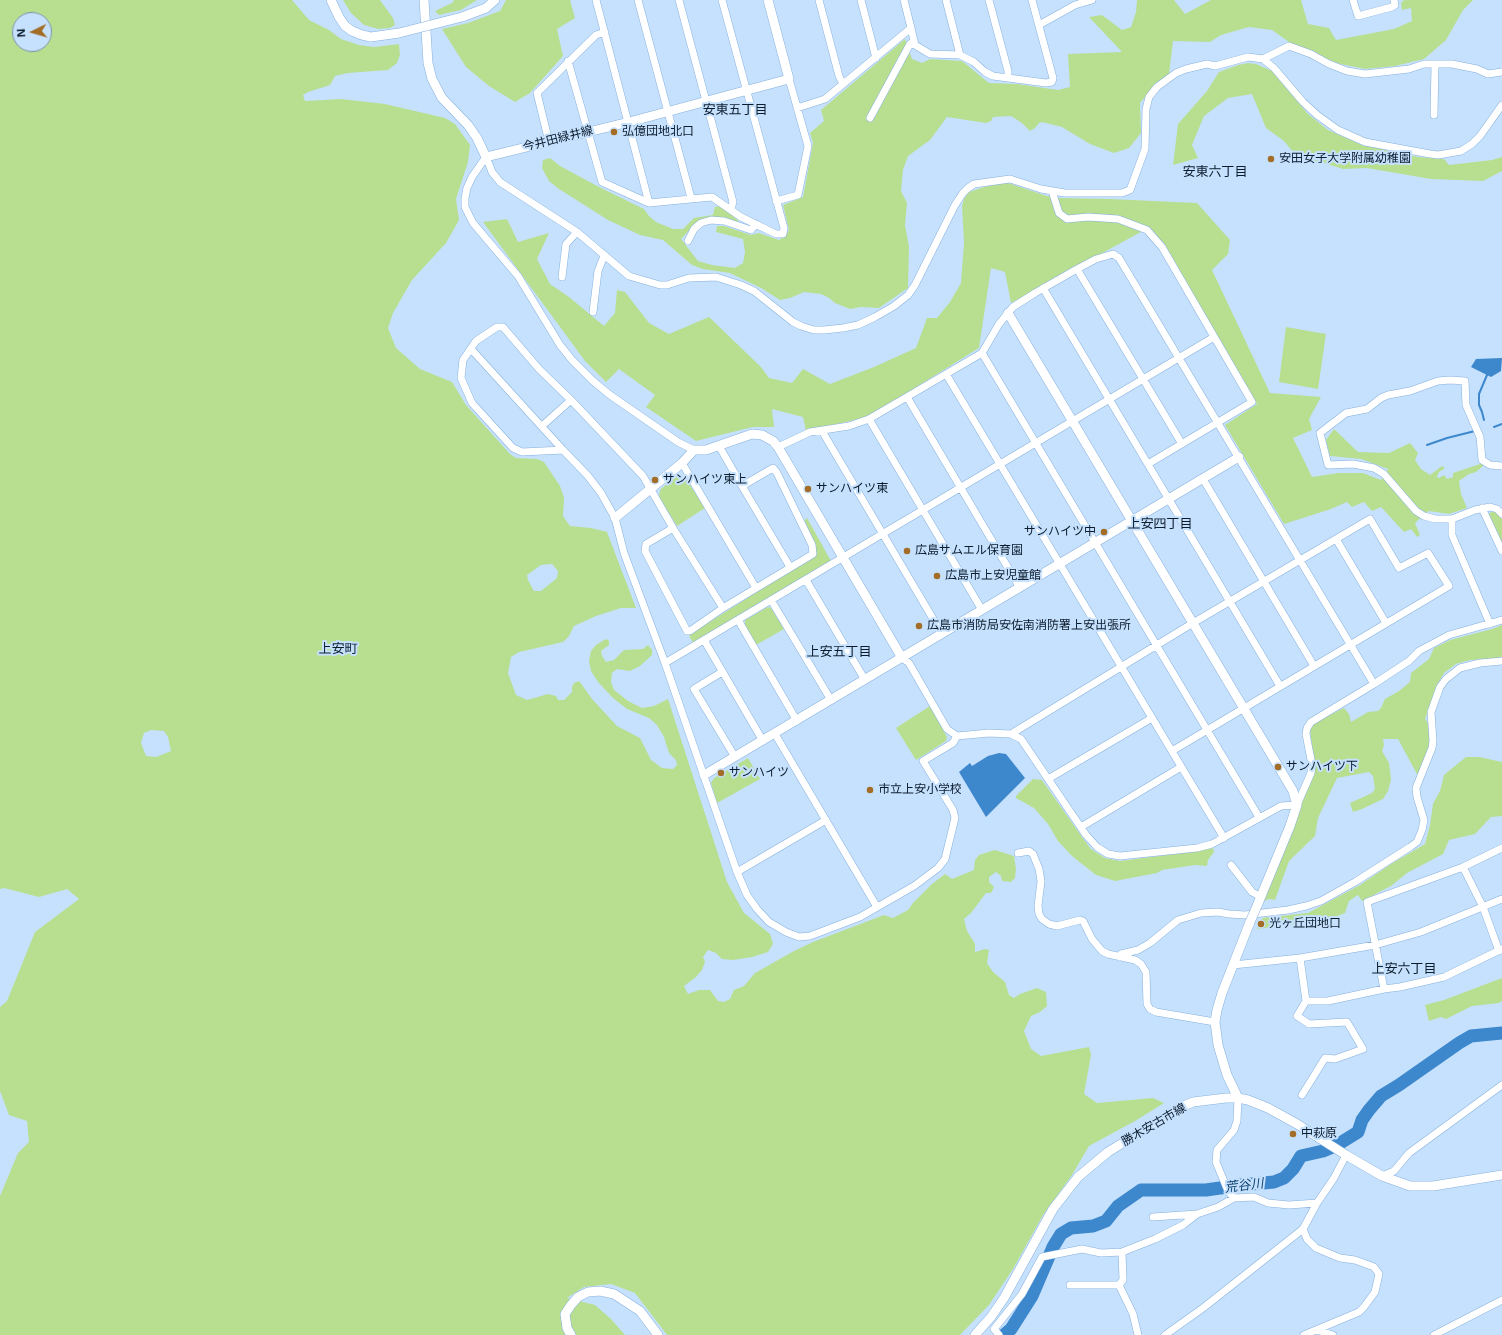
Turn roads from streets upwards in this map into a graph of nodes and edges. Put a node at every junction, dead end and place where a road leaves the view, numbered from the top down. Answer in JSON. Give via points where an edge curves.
{"nodes":[{"id":1,"x":331,"y":0,"type":"edge"},
{"id":2,"x":424,"y":0,"type":"edge"},
{"id":3,"x":495,"y":0,"type":"edge"},
{"id":4,"x":596,"y":0,"type":"edge"},
{"id":5,"x":638,"y":0,"type":"edge"},
{"id":6,"x":679,"y":0,"type":"edge"},
{"id":7,"x":722,"y":0,"type":"edge"},
{"id":8,"x":768,"y":0,"type":"edge"},
{"id":9,"x":819,"y":0,"type":"edge"},
{"id":10,"x":861,"y":0,"type":"edge"},
{"id":11,"x":904,"y":0,"type":"edge"},
{"id":12,"x":946,"y":0,"type":"edge"},
{"id":13,"x":989,"y":0,"type":"edge"},
{"id":14,"x":1032,"y":0,"type":"edge"},
{"id":15,"x":1092,"y":0,"type":"edge"},
{"id":16,"x":1353,"y":0,"type":"edge"},
{"id":17,"x":1394,"y":0,"type":"edge"},
{"id":18,"x":1075,"y":2,"type":"edge"},
{"id":19,"x":1039,"y":25,"type":"junction"},
{"id":20,"x":911,"y":28,"type":"junction"},
{"id":21,"x":605,"y":32,"type":"junction"},
{"id":22,"x":914,"y":41,"type":"junction"},
{"id":23,"x":960,"y":56,"type":"junction"},
{"id":24,"x":876,"y":58,"type":"junction"},
{"id":25,"x":1263,"y":59,"type":"junction"},
{"id":26,"x":568,"y":61,"type":"junction"},
{"id":27,"x":1435,"y":64,"type":"junction"},
{"id":28,"x":1502,"y":72,"type":"edge"},
{"id":29,"x":1008,"y":78,"type":"junction"},
{"id":30,"x":789,"y":79,"type":"junction"},
{"id":31,"x":843,"y":84,"type":"junction"},
{"id":32,"x":746,"y":91,"type":"junction"},
{"id":33,"x":706,"y":101,"type":"junction"},
{"id":34,"x":1502,"y":105,"type":"edge"},
{"id":35,"x":797,"y":108,"type":"junction"},
{"id":36,"x":668,"y":112,"type":"junction"},
{"id":37,"x":1434,"y":115,"type":"dead end"},
{"id":38,"x":870,"y":118,"type":"dead end"},
{"id":39,"x":628,"y":122,"type":"junction"},
{"id":40,"x":589,"y":132,"type":"junction"},
{"id":41,"x":549,"y":142,"type":"junction"},
{"id":42,"x":486,"y":157,"type":"junction"},
{"id":43,"x":1052,"y":190,"type":"junction"},
{"id":44,"x":691,"y":198,"type":"junction"},
{"id":45,"x":776,"y":201,"type":"junction"},
{"id":46,"x":649,"y":203,"type":"junction"},
{"id":47,"x":731,"y":209,"type":"junction"},
{"id":48,"x":756,"y":224,"type":"junction"},
{"id":49,"x":577,"y":232,"type":"junction"},
{"id":50,"x":688,"y":241,"type":"dead end"},
{"id":51,"x":604,"y":256,"type":"junction"},
{"id":52,"x":1077,"y":269,"type":"junction"},
{"id":53,"x":562,"y":277,"type":"dead end"},
{"id":54,"x":1043,"y":288,"type":"junction"},
{"id":55,"x":593,"y":312,"type":"dead end"},
{"id":56,"x":1008,"y":313,"type":"junction"},
{"id":57,"x":1214,"y":337,"type":"junction"},
{"id":58,"x":471,"y":349,"type":"junction"},
{"id":59,"x":982,"y":353,"type":"junction"},
{"id":60,"x":1178,"y":357,"type":"junction"},
{"id":61,"x":946,"y":374,"type":"junction"},
{"id":62,"x":1143,"y":378,"type":"junction"},
{"id":63,"x":907,"y":397,"type":"junction"},
{"id":64,"x":1109,"y":398,"type":"junction"},
{"id":65,"x":571,"y":400,"type":"junction"},
{"id":66,"x":869,"y":419,"type":"junction"},
{"id":67,"x":1072,"y":421,"type":"junction"},
{"id":68,"x":1218,"y":423,"type":"junction"},
{"id":69,"x":542,"y":426,"type":"junction"},
{"id":70,"x":822,"y":431,"type":"junction"},
{"id":71,"x":1035,"y":443,"type":"junction"},
{"id":72,"x":1182,"y":444,"type":"junction"},
{"id":73,"x":719,"y":446,"type":"junction"},
{"id":74,"x":778,"y":447,"type":"junction"},
{"id":75,"x":563,"y":450,"type":"junction"},
{"id":76,"x":694,"y":450,"type":"junction"},
{"id":77,"x":1239,"y":457,"type":"junction"},
{"id":78,"x":682,"y":463,"type":"junction"},
{"id":79,"x":1000,"y":464,"type":"junction"},
{"id":80,"x":1148,"y":464,"type":"junction"},
{"id":81,"x":1502,"y":466,"type":"edge"},
{"id":82,"x":1203,"y":479,"type":"junction"},
{"id":83,"x":742,"y":486,"type":"junction"},
{"id":84,"x":960,"y":488,"type":"junction"},
{"id":85,"x":650,"y":489,"type":"junction"},
{"id":86,"x":1169,"y":499,"type":"junction"},
{"id":87,"x":1482,"y":508,"type":"junction"},
{"id":88,"x":923,"y":510,"type":"junction"},
{"id":89,"x":1502,"y":514,"type":"edge"},
{"id":90,"x":615,"y":518,"type":"junction"},
{"id":91,"x":1452,"y":519,"type":"junction"},
{"id":92,"x":1132,"y":521,"type":"junction"},
{"id":93,"x":673,"y":528,"type":"junction"},
{"id":94,"x":883,"y":534,"type":"junction"},
{"id":95,"x":1336,"y":539,"type":"junction"},
{"id":96,"x":1095,"y":543,"type":"junction"},
{"id":97,"x":1502,"y":551,"type":"edge"},
{"id":98,"x":843,"y":558,"type":"junction"},
{"id":99,"x":1300,"y":560,"type":"junction"},
{"id":100,"x":1060,"y":564,"type":"junction"},
{"id":101,"x":790,"y":567,"type":"junction"},
{"id":102,"x":806,"y":580,"type":"junction"},
{"id":103,"x":1264,"y":581,"type":"junction"},
{"id":104,"x":756,"y":588,"type":"junction"},
{"id":105,"x":1020,"y":588,"type":"junction"},
{"id":106,"x":771,"y":600,"type":"junction"},
{"id":107,"x":1230,"y":602,"type":"junction"},
{"id":108,"x":723,"y":608,"type":"junction"},
{"id":109,"x":982,"y":610,"type":"junction"},
{"id":110,"x":738,"y":620,"type":"junction"},
{"id":111,"x":1502,"y":620,"type":"edge"},
{"id":112,"x":1193,"y":623,"type":"junction"},
{"id":113,"x":1386,"y":623,"type":"junction"},
{"id":114,"x":1490,"y":624,"type":"junction"},
{"id":115,"x":942,"y":634,"type":"junction"},
{"id":116,"x":704,"y":640,"type":"junction"},
{"id":117,"x":1351,"y":644,"type":"junction"},
{"id":118,"x":1156,"y":646,"type":"junction"},
{"id":119,"x":902,"y":658,"type":"junction"},
{"id":120,"x":1502,"y":662,"type":"edge"},
{"id":121,"x":665,"y":663,"type":"junction"},
{"id":122,"x":1314,"y":666,"type":"junction"},
{"id":123,"x":1121,"y":667,"type":"junction"},
{"id":124,"x":722,"y":672,"type":"junction"},
{"id":125,"x":865,"y":680,"type":"junction"},
{"id":126,"x":1374,"y":684,"type":"junction"},
{"id":127,"x":1280,"y":686,"type":"junction"},
{"id":128,"x":831,"y":700,"type":"junction"},
{"id":129,"x":1244,"y":708,"type":"junction"},
{"id":130,"x":1152,"y":718,"type":"junction"},
{"id":131,"x":797,"y":721,"type":"junction"},
{"id":132,"x":1207,"y":730,"type":"junction"},
{"id":133,"x":775,"y":734,"type":"junction"},
{"id":134,"x":1011,"y":734,"type":"junction"},
{"id":135,"x":957,"y":736,"type":"junction"},
{"id":136,"x":763,"y":741,"type":"junction"},
{"id":137,"x":1172,"y":751,"type":"junction"},
{"id":138,"x":735,"y":757,"type":"junction"},
{"id":139,"x":1181,"y":767,"type":"junction"},
{"id":140,"x":704,"y":775,"type":"junction"},
{"id":141,"x":1048,"y":779,"type":"junction"},
{"id":142,"x":1297,"y":805,"type":"junction"},
{"id":143,"x":1259,"y":817,"type":"junction"},
{"id":144,"x":826,"y":820,"type":"junction"},
{"id":145,"x":1081,"y":827,"type":"junction"},
{"id":146,"x":1224,"y":838,"type":"junction"},
{"id":147,"x":1502,"y":848,"type":"edge"},
{"id":148,"x":1018,"y":853,"type":"dead end"},
{"id":149,"x":1232,"y":865,"type":"dead end"},
{"id":150,"x":1463,"y":867,"type":"junction"},
{"id":151,"x":737,"y":872,"type":"junction"},
{"id":152,"x":1261,"y":897,"type":"junction"},
{"id":153,"x":1502,"y":899,"type":"edge"},
{"id":154,"x":877,"y":907,"type":"junction"},
{"id":155,"x":1483,"y":907,"type":"junction"},
{"id":156,"x":1375,"y":945,"type":"junction"},
{"id":157,"x":1501,"y":950,"type":"edge"},
{"id":158,"x":1119,"y":957,"type":"junction"},
{"id":159,"x":1300,"y":958,"type":"junction"},
{"id":160,"x":1233,"y":965,"type":"junction"},
{"id":161,"x":1384,"y":989,"type":"junction"},
{"id":162,"x":1306,"y":1002,"type":"junction"},
{"id":163,"x":1215,"y":1022,"type":"junction"},
{"id":164,"x":1502,"y":1085,"type":"edge"},
{"id":165,"x":1302,"y":1095,"type":"dead end"},
{"id":166,"x":1238,"y":1098,"type":"junction"},
{"id":167,"x":1343,"y":1154,"type":"junction"},
{"id":168,"x":1502,"y":1174,"type":"edge"},
{"id":169,"x":1382,"y":1176,"type":"junction"},
{"id":170,"x":1234,"y":1198,"type":"junction"},
{"id":171,"x":1317,"y":1203,"type":"junction"},
{"id":172,"x":1197,"y":1214,"type":"junction"},
{"id":173,"x":1154,"y":1217,"type":"dead end"},
{"id":174,"x":1303,"y":1229,"type":"junction"},
{"id":175,"x":1122,"y":1252,"type":"junction"},
{"id":176,"x":1070,"y":1285,"type":"dead end"},
{"id":177,"x":1119,"y":1285,"type":"junction"},
{"id":178,"x":1502,"y":1300,"type":"edge"},
{"id":179,"x":1317,"y":1332,"type":"edge"},
{"id":180,"x":571,"y":1335,"type":"edge"},
{"id":181,"x":658,"y":1335,"type":"edge"},
{"id":182,"x":975,"y":1335,"type":"edge"},
{"id":183,"x":999,"y":1335,"type":"edge"},
{"id":184,"x":1138,"y":1335,"type":"edge"},
{"id":185,"x":1165,"y":1335,"type":"edge"},
{"id":186,"x":1304,"y":1335,"type":"edge"},
{"id":187,"x":1333,"y":1335,"type":"edge"},
{"id":188,"x":1434,"y":1335,"type":"edge"}],
"edges":[{"from":1,"to":3,"type":"street","bridge":true,"via":[[345,26],[371,37],[399,33],[462,17],[486,8]]},
{"from":2,"to":42,"type":"street","via":[[428,63],[432,79],[442,98],[468,125]]},
{"from":4,"to":21,"type":"street"},
{"from":5,"to":36,"type":"street"},
{"from":6,"to":33,"type":"street"},
{"from":7,"to":32,"type":"street"},
{"from":8,"to":30,"type":"street"},
{"from":9,"to":31,"type":"street"},
{"from":10,"to":24,"type":"street"},
{"from":11,"to":20,"type":"street"},
{"from":12,"to":23,"type":"street"},
{"from":13,"to":29,"type":"street"},
{"from":14,"to":19,"type":"street"},
{"from":15,"to":18,"type":"street"},
{"from":16,"to":17,"type":"street","via":[[1358,16],[1392,7],[1395,5]]},
{"from":18,"to":19,"type":"street"},
{"from":19,"to":29,"type":"street","via":[[1052,82]]},
{"from":20,"to":22,"type":"street"},
{"from":20,"to":24,"type":"street"},
{"from":21,"to":26,"type":"street","via":[[596,35]]},
{"from":21,"to":39,"type":"street"},
{"from":22,"to":23,"type":"street","via":[[915,45],[930,54]]},
{"from":22,"to":38,"type":"street"},
{"from":23,"to":29,"type":"street","via":[[974,62],[993,76]]},
{"from":24,"to":31,"type":"street"},
{"from":25,"to":27,"type":"street","via":[[1289,46],[1347,71],[1365,74]]},
{"from":25,"to":34,"type":"street","via":[[1317,115],[1338,130],[1365,142],[1438,155],[1461,151],[1480,136]]},
{"from":25,"to":43,"type":"street","via":[[1248,57],[1215,66],[1207,64],[1186,69],[1152,91],[1146,109],[1145,149],[1130,190],[1111,194],[1065,193]]},
{"from":26,"to":40,"type":"street"},
{"from":26,"to":41,"type":"street","via":[[537,93]]},
{"from":27,"to":28,"type":"street","via":[[1452,64],[1488,74]]},
{"from":27,"to":37,"type":"street"},
{"from":30,"to":32,"type":"street","name":"今井田緑井線"},
{"from":30,"to":35,"type":"street"},
{"from":31,"to":35,"type":"street","via":[[825,99]]},
{"from":32,"to":33,"type":"street","name":"今井田緑井線"},
{"from":32,"to":45,"type":"street"},
{"from":33,"to":36,"type":"street","name":"今井田緑井線"},
{"from":33,"to":47,"type":"street","via":[[733,202]]},
{"from":35,"to":45,"type":"street","via":[[808,146],[798,195]]},
{"from":36,"to":39,"type":"street","name":"今井田緑井線"},
{"from":36,"to":44,"type":"street"},
{"from":39,"to":40,"type":"street","name":"今井田緑井線"},
{"from":39,"to":46,"type":"street"},
{"from":40,"to":41,"type":"street","name":"今井田緑井線"},
{"from":40,"to":46,"type":"street","via":[[602,182]]},
{"from":41,"to":42,"type":"street","name":"今井田緑井線"},
{"from":42,"to":49,"type":"street","via":[[492,172],[512,192]]},
{"from":42,"to":76,"type":"street","via":[[472,177],[465,198],[473,223],[518,276],[572,360],[610,395],[678,442]]},
{"from":43,"to":51,"type":"street","via":[[1010,179],[974,184],[963,193],[955,206],[908,295],[875,318],[843,328],[819,330],[801,326],[754,291],[716,277],[689,278],[660,285],[635,278]]},
{"from":43,"to":57,"type":"street","via":[[1059,213],[1067,219],[1118,219],[1147,230],[1162,247]]},
{"from":44,"to":46,"type":"street"},
{"from":44,"to":47,"type":"street","via":[[712,198]]},
{"from":45,"to":48,"type":"street","via":[[784,228],[782,234],[776,234]]},
{"from":47,"to":48,"type":"street"},
{"from":48,"to":50,"type":"street","via":[[751,230],[724,221],[701,222]]},
{"from":49,"to":51,"type":"street"},
{"from":49,"to":53,"type":"street","via":[[566,244]]},
{"from":51,"to":55,"type":"street","via":[[598,271]]},
{"from":52,"to":54,"type":"street"},
{"from":52,"to":60,"type":"street","via":[[1096,259],[1114,254],[1119,258]]},
{"from":52,"to":62,"type":"street"},
{"from":54,"to":56,"type":"street"},
{"from":54,"to":64,"type":"street"},
{"from":56,"to":59,"type":"street"},
{"from":56,"to":67,"type":"street"},
{"from":57,"to":60,"type":"street"},
{"from":57,"to":68,"type":"street","via":[[1252,402]]},
{"from":58,"to":65,"type":"street","via":[[476,341],[497,327],[503,327],[539,369]]},
{"from":58,"to":69,"type":"street"},
{"from":58,"to":75,"type":"street","via":[[464,360],[461,378],[472,404],[513,448],[522,452]]},
{"from":59,"to":61,"type":"street"},
{"from":59,"to":71,"type":"street"},
{"from":60,"to":62,"type":"street"},
{"from":60,"to":68,"type":"street"},
{"from":61,"to":63,"type":"street"},
{"from":61,"to":79,"type":"street"},
{"from":62,"to":64,"type":"street"},
{"from":62,"to":72,"type":"street"},
{"from":63,"to":66,"type":"street"},
{"from":63,"to":84,"type":"street"},
{"from":64,"to":67,"type":"street"},
{"from":64,"to":80,"type":"street"},
{"from":65,"to":69,"type":"street"},
{"from":65,"to":85,"type":"street","via":[[643,476]]},
{"from":66,"to":70,"type":"street"},
{"from":66,"to":88,"type":"street"},
{"from":67,"to":71,"type":"street"},
{"from":67,"to":92,"type":"street"},
{"from":68,"to":72,"type":"street"},
{"from":68,"to":77,"type":"street"},
{"from":69,"to":75,"type":"street"},
{"from":70,"to":74,"type":"street","via":[[810,432]]},
{"from":70,"to":94,"type":"street"},
{"from":71,"to":79,"type":"street"},
{"from":71,"to":96,"type":"street"},
{"from":72,"to":80,"type":"street"},
{"from":73,"to":74,"type":"street","via":[[752,434],[762,435]]},
{"from":73,"to":76,"type":"street"},
{"from":73,"to":83,"type":"street"},
{"from":74,"to":98,"type":"street"},
{"from":75,"to":90,"type":"street","via":[[588,476]]},
{"from":76,"to":78,"type":"street"},
{"from":77,"to":82,"type":"street"},
{"from":77,"to":99,"type":"street"},
{"from":78,"to":85,"type":"street"},
{"from":78,"to":104,"type":"street"},
{"from":79,"to":84,"type":"street"},
{"from":79,"to":100,"type":"street"},
{"from":80,"to":86,"type":"street"},
{"from":81,"to":91,"type":"street","via":[[1490,465],[1482,460],[1480,437],[1466,405],[1465,381],[1438,381],[1410,391],[1388,395],[1367,409],[1346,412],[1320,433],[1328,465],[1353,464],[1374,468],[1384,474],[1416,511],[1435,519]]},
{"from":82,"to":86,"type":"street"},
{"from":82,"to":103,"type":"street"},
{"from":83,"to":101,"type":"street"},
{"from":83,"to":101,"type":"street","via":[[772,468],[777,473],[812,544],[813,554]]},
{"from":84,"to":88,"type":"street"},
{"from":84,"to":105,"type":"street"},
{"from":85,"to":90,"type":"street"},
{"from":85,"to":93,"type":"street"},
{"from":86,"to":92,"type":"street"},
{"from":86,"to":107,"type":"street"},
{"from":87,"to":89,"type":"street","via":[[1497,509]]},
{"from":87,"to":91,"type":"street"},
{"from":87,"to":97,"type":"street"},
{"from":88,"to":94,"type":"street"},
{"from":88,"to":109,"type":"street"},
{"from":90,"to":121,"type":"street","via":[[624,553]]},
{"from":91,"to":114,"type":"street","via":[[1452,535]]},
{"from":92,"to":96,"type":"street"},
{"from":92,"to":112,"type":"street"},
{"from":93,"to":108,"type":"street"},
{"from":93,"to":108,"type":"street","via":[[646,544],[645,551],[687,630],[690,631]]},
{"from":94,"to":98,"type":"street"},
{"from":94,"to":115,"type":"street"},
{"from":95,"to":99,"type":"street"},
{"from":95,"to":113,"type":"street"},
{"from":95,"to":113,"type":"street","via":[[1370,519],[1399,568],[1428,553],[1449,586]]},
{"from":96,"to":100,"type":"street"},
{"from":96,"to":118,"type":"street"},
{"from":98,"to":102,"type":"street"},
{"from":98,"to":119,"type":"street"},
{"from":99,"to":103,"type":"street"},
{"from":99,"to":117,"type":"street"},
{"from":100,"to":105,"type":"street"},
{"from":100,"to":123,"type":"street"},
{"from":101,"to":104,"type":"street"},
{"from":102,"to":106,"type":"street"},
{"from":102,"to":125,"type":"street"},
{"from":103,"to":107,"type":"street"},
{"from":103,"to":122,"type":"street"},
{"from":104,"to":108,"type":"street"},
{"from":105,"to":109,"type":"street"},
{"from":106,"to":110,"type":"street"},
{"from":106,"to":128,"type":"street"},
{"from":107,"to":112,"type":"street"},
{"from":107,"to":127,"type":"street"},
{"from":109,"to":115,"type":"street"},
{"from":110,"to":116,"type":"street"},
{"from":110,"to":131,"type":"street"},
{"from":111,"to":114,"type":"street"},
{"from":112,"to":118,"type":"street"},
{"from":112,"to":129,"type":"street"},
{"from":113,"to":117,"type":"street"},
{"from":114,"to":126,"type":"street","via":[[1449,635],[1420,651]]},
{"from":115,"to":119,"type":"street"},
{"from":116,"to":121,"type":"street"},
{"from":116,"to":124,"type":"street"},
{"from":117,"to":122,"type":"street"},
{"from":117,"to":126,"type":"street"},
{"from":118,"to":123,"type":"street"},
{"from":118,"to":132,"type":"street"},
{"from":119,"to":125,"type":"street"},
{"from":119,"to":135,"type":"street","via":[[909,663],[947,729]]},
{"from":120,"to":158,"type":"street","via":[[1480,663],[1460,668],[1440,687],[1431,712],[1432,748],[1416,788],[1424,820],[1417,842],[1321,901],[1288,910],[1245,915],[1201,913],[1178,920],[1150,943],[1138,950],[1120,954]]},
{"from":121,"to":140,"type":"street"},
{"from":122,"to":127,"type":"street"},
{"from":123,"to":130,"type":"street"},
{"from":123,"to":134,"type":"street"},
{"from":124,"to":136,"type":"street"},
{"from":124,"to":138,"type":"street","via":[[694,689]]},
{"from":125,"to":128,"type":"street"},
{"from":126,"to":142,"type":"street","via":[[1311,722],[1307,728],[1311,772]]},
{"from":127,"to":129,"type":"street"},
{"from":128,"to":131,"type":"street"},
{"from":129,"to":132,"type":"street"},
{"from":129,"to":142,"type":"street","via":[[1293,791]]},
{"from":130,"to":137,"type":"street"},
{"from":130,"to":141,"type":"street"},
{"from":131,"to":133,"type":"street"},
{"from":132,"to":137,"type":"street"},
{"from":132,"to":143,"type":"street"},
{"from":133,"to":136,"type":"street"},
{"from":133,"to":144,"type":"street"},
{"from":134,"to":135,"type":"street"},
{"from":134,"to":141,"type":"street","via":[[1021,739]]},
{"from":135,"to":154,"type":"street","via":[[953,743],[923,761],[953,810],[955,818],[945,859],[938,868],[914,886]]},
{"from":136,"to":138,"type":"street"},
{"from":137,"to":139,"type":"street"},
{"from":138,"to":140,"type":"street"},
{"from":139,"to":145,"type":"street"},
{"from":139,"to":146,"type":"street"},
{"from":140,"to":151,"type":"street"},
{"from":141,"to":145,"type":"street"},
{"from":142,"to":143,"type":"street","via":[[1281,806]]},
{"from":142,"to":152,"type":"street"},
{"from":143,"to":146,"type":"street"},
{"from":144,"to":151,"type":"street"},
{"from":144,"to":154,"type":"street"},
{"from":145,"to":146,"type":"street","via":[[1097,847],[1108,854],[1120,856],[1197,848]]},
{"from":147,"to":150,"type":"street"},
{"from":148,"to":158,"type":"street","via":[[1029,851],[1036,862],[1040,881],[1038,906],[1042,919],[1057,926],[1083,921],[1092,939],[1102,951]]},
{"from":149,"to":152,"type":"street","via":[[1252,892]]},
{"from":150,"to":155,"type":"street"},
{"from":150,"to":156,"type":"street","via":[[1366,902]]},
{"from":151,"to":154,"type":"street","via":[[747,895],[769,922],[799,937],[810,936],[860,917]]},
{"from":152,"to":160,"type":"street","bridge":true},
{"from":153,"to":155,"type":"street"},
{"from":155,"to":156,"type":"street","via":[[1421,932]]},
{"from":155,"to":157,"type":"street"},
{"from":156,"to":159,"type":"street"},
{"from":156,"to":161,"type":"street"},
{"from":157,"to":161,"type":"street","via":[[1444,977],[1400,988]]},
{"from":158,"to":163,"type":"street","via":[[1136,960],[1146,972],[1147,1004],[1150,1009]]},
{"from":159,"to":160,"type":"street"},
{"from":159,"to":162,"type":"street"},
{"from":160,"to":163,"type":"street","via":[[1222,993]]},
{"from":161,"to":162,"type":"street","via":[[1328,1001]]},
{"from":162,"to":165,"type":"street","via":[[1297,1016],[1309,1024],[1347,1022],[1363,1049],[1335,1059],[1326,1058]]},
{"from":163,"to":166,"type":"street","via":[[1218,1045],[1227,1075]]},
{"from":164,"to":169,"type":"street","via":[[1409,1153],[1394,1171]]},
{"from":166,"to":167,"type":"street","name":"勝木安古市線","via":[[1268,1108]]},
{"from":166,"to":170,"type":"street","via":[[1234,1130],[1218,1150],[1216,1162],[1228,1191]]},
{"from":166,"to":182,"type":"street","name":"勝木安古市線","via":[[1193,1102],[1181,1107],[1108,1152],[1078,1177],[1053,1209],[1004,1298]]},
{"from":167,"to":169,"type":"street","name":"勝木安古市線"},
{"from":167,"to":171,"type":"street","via":[[1334,1178]]},
{"from":168,"to":169,"type":"street","name":"勝木安古市線","via":[[1420,1187]]},
{"from":170,"to":171,"type":"street","via":[[1254,1197],[1268,1203],[1289,1206]]},
{"from":170,"to":172,"type":"street"},
{"from":171,"to":174,"type":"street"},
{"from":172,"to":173,"type":"street"},
{"from":172,"to":175,"type":"street","via":[[1183,1225]]},
{"from":174,"to":179,"type":"street","via":[[1307,1239],[1316,1248],[1340,1258],[1374,1267],[1379,1274],[1375,1292],[1359,1312]]},
{"from":174,"to":185,"type":"street"},
{"from":175,"to":177,"type":"street","via":[[1123,1280]]},
{"from":175,"to":183,"type":"street","via":[[1101,1253],[1082,1249],[1042,1257],[1022,1294],[994,1329]]},
{"from":176,"to":177,"type":"street"},
{"from":177,"to":184,"type":"street","via":[[1133,1314]]},
{"from":178,"to":188,"type":"street"},
{"from":179,"to":186,"type":"street"},
{"from":179,"to":187,"type":"street"},
{"from":180,"to":181,"type":"street","via":[[565,1314],[578,1297],[588,1292],[600,1291],[614,1294],[640,1311]]}]}
